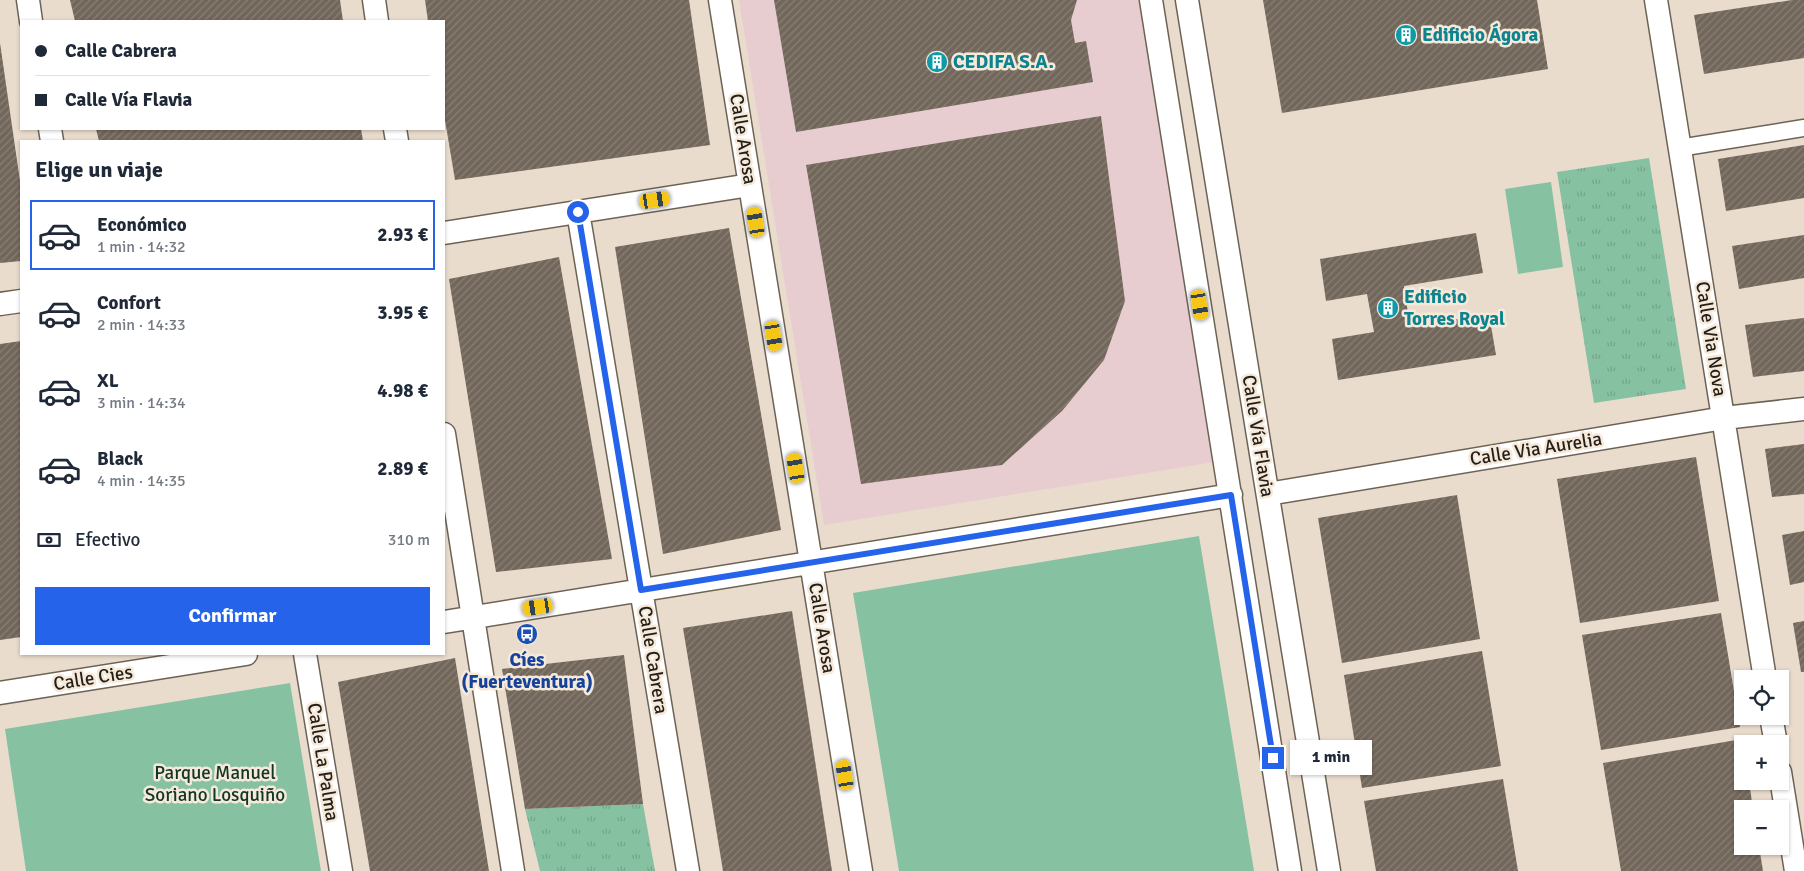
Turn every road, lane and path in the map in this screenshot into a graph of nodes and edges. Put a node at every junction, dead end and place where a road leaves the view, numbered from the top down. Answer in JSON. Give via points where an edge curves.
{"nodes":[{"id":1,"x":28,"y":0,"type":"edge"},
{"id":2,"x":374,"y":0,"type":"edge"},
{"id":3,"x":720,"y":0,"type":"edge"},
{"id":4,"x":1151,"y":0,"type":"edge"},
{"id":5,"x":1187,"y":0,"type":"edge"},
{"id":6,"x":1656,"y":0,"type":"edge"},
{"id":7,"x":31,"y":20,"type":"edge"},
{"id":8,"x":377,"y":20,"type":"edge"},
{"id":9,"x":1804,"y":128,"type":"edge"},
{"id":10,"x":1679,"y":148,"type":"junction"},
{"id":11,"x":750,"y":184,"type":"junction"},
{"id":12,"x":578,"y":212,"type":"junction"},
{"id":13,"x":445,"y":233,"type":"edge"},
{"id":14,"x":20,"y":301,"type":"edge"},
{"id":15,"x":0,"y":304,"type":"edge"},
{"id":16,"x":1804,"y":409,"type":"edge"},
{"id":17,"x":1724,"y":418,"type":"junction"},
{"id":18,"x":445,"y":440,"type":"edge"},
{"id":19,"x":1268,"y":494,"type":"junction"},
{"id":20,"x":1231,"y":495,"type":"junction"},
{"id":21,"x":811,"y":563,"type":"junction"},
{"id":22,"x":641,"y":590,"type":"junction"},
{"id":23,"x":473,"y":617,"type":"junction"},
{"id":24,"x":445,"y":622,"type":"edge"},
{"id":25,"x":233,"y":655,"type":"edge"},
{"id":26,"x":305,"y":655,"type":"edge"},
{"id":27,"x":140,"y":662,"type":"edge"},
{"id":28,"x":1764,"y":670,"type":"edge"},
{"id":29,"x":0,"y":693,"type":"edge"},
{"id":30,"x":1783,"y":790,"type":"edge"},
{"id":31,"x":341,"y":871,"type":"edge"},
{"id":32,"x":513,"y":871,"type":"edge"},
{"id":33,"x":688,"y":871,"type":"edge"},
{"id":34,"x":861,"y":871,"type":"edge"},
{"id":35,"x":1290,"y":871,"type":"edge"},
{"id":36,"x":1329,"y":871,"type":"edge"},
{"id":37,"x":1796,"y":871,"type":"edge"}],
"edges":[{"from":1,"to":7,"type":"street"},
{"from":2,"to":8,"type":"street"},
{"from":3,"to":11,"type":"street","name":"Calle Arosa"},
{"from":4,"to":20,"type":"street","name":"Calle Vía Flavia"},
{"from":5,"to":19,"type":"street","name":"Calle Vía Flavia"},
{"from":6,"to":10,"type":"street","name":"Calle Via Nova"},
{"from":9,"to":10,"type":"street"},
{"from":10,"to":17,"type":"street","name":"Calle Via Nova"},
{"from":11,"to":12,"type":"street"},
{"from":11,"to":21,"type":"street","name":"Calle Arosa"},
{"from":12,"to":13,"type":"street"},
{"from":12,"to":22,"type":"street","name":"Calle Cabrera"},
{"from":14,"to":15,"type":"street"},
{"from":16,"to":17,"type":"street","name":"Calle Via Aurelia"},
{"from":17,"to":19,"type":"street","name":"Calle Via Aurelia"},
{"from":17,"to":28,"type":"street","name":"Calle Via Nova"},
{"from":18,"to":23,"type":"street"},
{"from":19,"to":36,"type":"street","name":"Calle Vía Flavia"},
{"from":20,"to":21,"type":"street"},
{"from":20,"to":35,"type":"street","name":"Calle Vía Flavia"},
{"from":21,"to":22,"type":"street"},
{"from":21,"to":34,"type":"street","name":"Calle Arosa"},
{"from":22,"to":23,"type":"street"},
{"from":22,"to":33,"type":"street","name":"Calle Cabrera"},
{"from":23,"to":24,"type":"street"},
{"from":23,"to":32,"type":"street"},
{"from":25,"to":27,"type":"street","name":"Calle Cies"},
{"from":26,"to":31,"type":"street","name":"Calle La Palma"},
{"from":27,"to":29,"type":"street","name":"Calle Cies"},
{"from":30,"to":37,"type":"street"}]}
